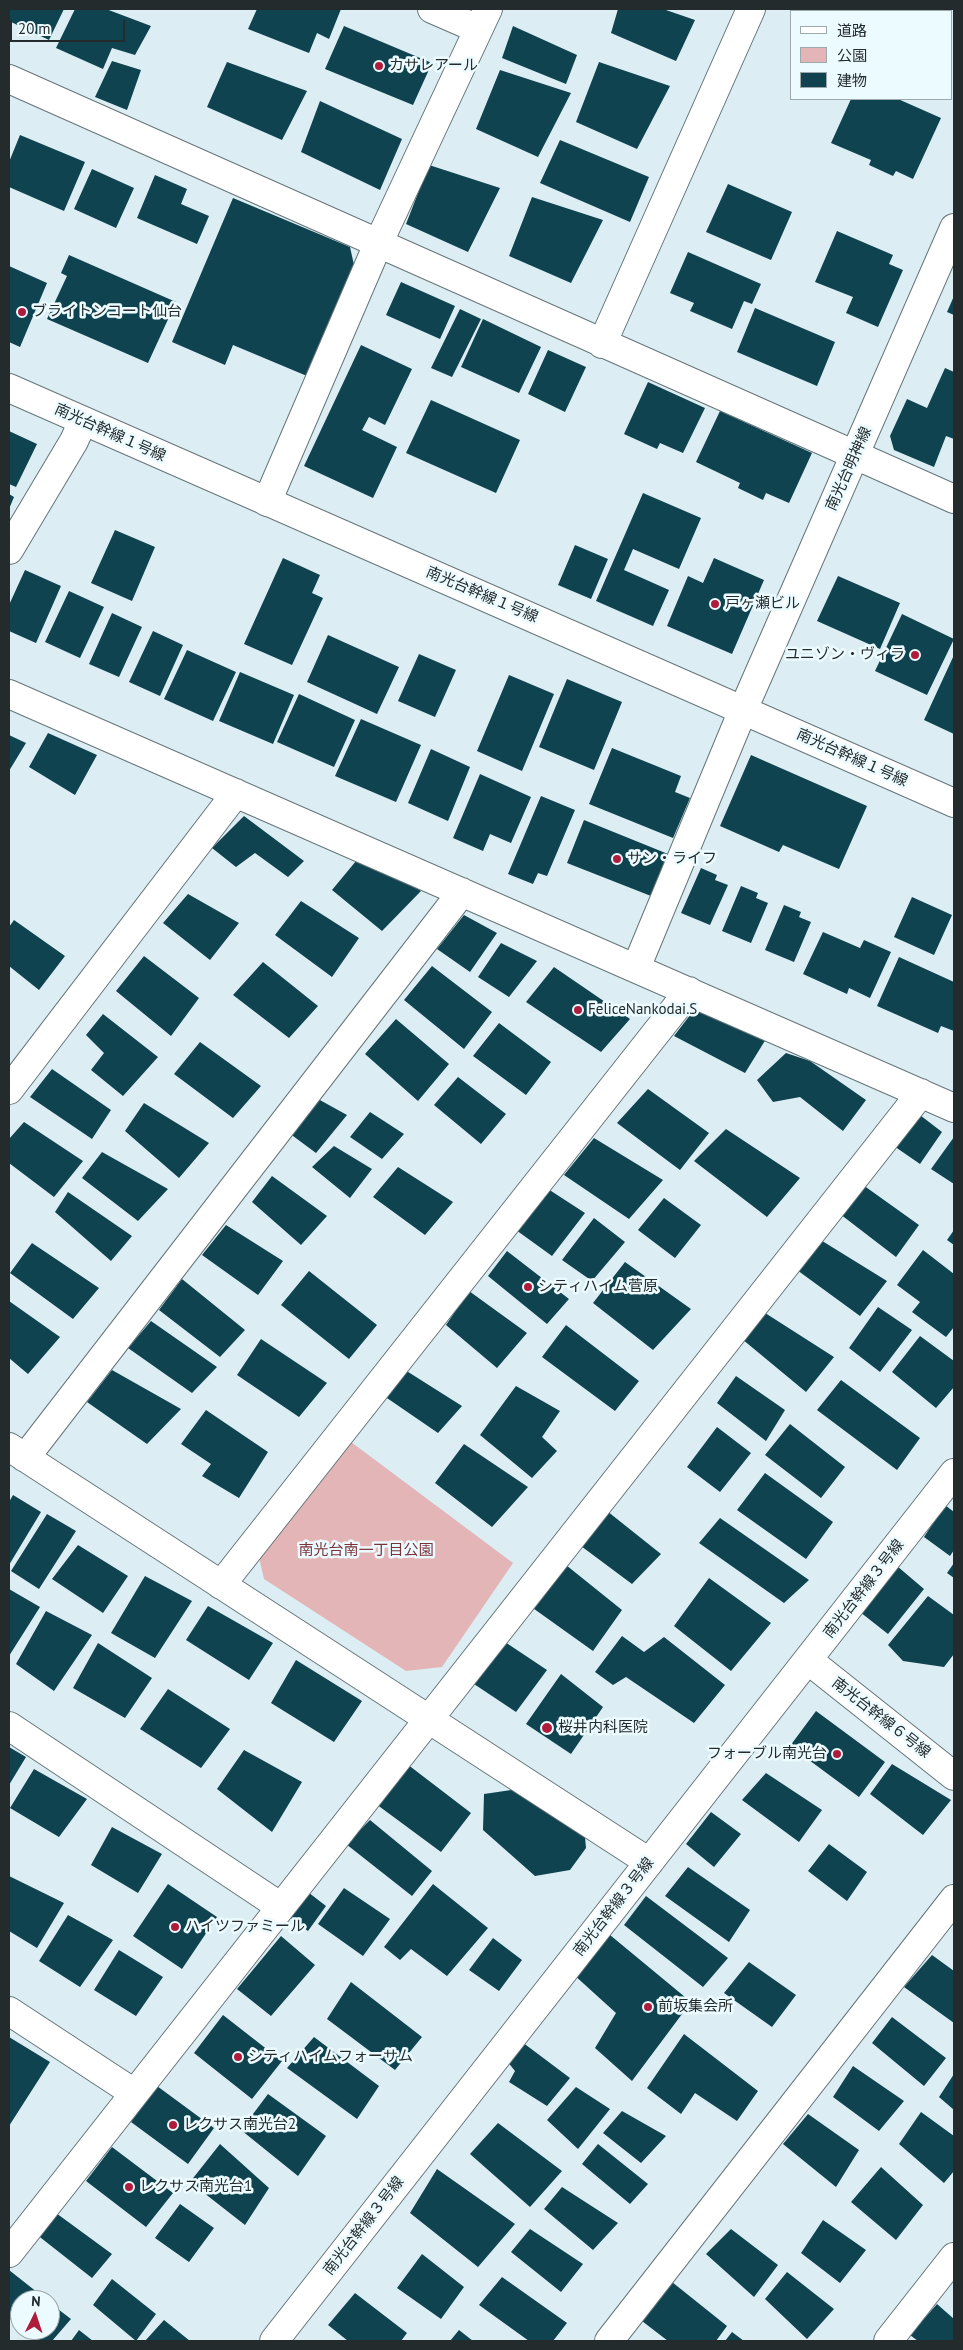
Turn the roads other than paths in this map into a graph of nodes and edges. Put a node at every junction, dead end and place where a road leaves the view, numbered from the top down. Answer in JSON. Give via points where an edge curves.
{"nodes":[{"id":1,"x":432,"y":9,"type":"edge"},
{"id":2,"x":751,"y":9,"type":"edge"},
{"id":3,"x":483,"y":19,"type":"edge"},
{"id":4,"x":9,"y":79,"type":"edge"},
{"id":5,"x":953,"y":235,"type":"edge"},
{"id":6,"x":378,"y":244,"type":"junction"},
{"id":7,"x":602,"y":344,"type":"junction"},
{"id":8,"x":9,"y":388,"type":"edge"},
{"id":9,"x":83,"y":421,"type":"junction"},
{"id":10,"x":856,"y":455,"type":"junction"},
{"id":11,"x":954,"y":499,"type":"edge"},
{"id":12,"x":267,"y":502,"type":"junction"},
{"id":13,"x":9,"y":550,"type":"edge"},
{"id":14,"x":9,"y":694,"type":"edge"},
{"id":15,"x":744,"y":710,"type":"junction"},
{"id":16,"x":236,"y":793,"type":"junction"},
{"id":17,"x":954,"y":803,"type":"edge"},
{"id":18,"x":462,"y":892,"type":"junction"},
{"id":19,"x":636,"y":968,"type":"junction"},
{"id":20,"x":688,"y":991,"type":"junction"},
{"id":21,"x":9,"y":1090,"type":"edge"},
{"id":22,"x":921,"y":1093,"type":"junction"},
{"id":23,"x":954,"y":1108,"type":"edge"},
{"id":24,"x":17,"y":1452,"type":"edge"},
{"id":25,"x":954,"y":1473,"type":"edge"},
{"id":26,"x":221,"y":1585,"type":"junction"},
{"id":27,"x":808,"y":1660,"type":"junction"},
{"id":28,"x":428,"y":1720,"type":"junction"},
{"id":29,"x":9,"y":1726,"type":"edge"},
{"id":30,"x":954,"y":1776,"type":"edge"},
{"id":31,"x":649,"y":1862,"type":"junction"},
{"id":32,"x":954,"y":1899,"type":"edge"},
{"id":33,"x":281,"y":1907,"type":"junction"},
{"id":34,"x":9,"y":2011,"type":"edge"},
{"id":35,"x":134,"y":2093,"type":"junction"},
{"id":36,"x":9,"y":2253,"type":"edge"},
{"id":37,"x":954,"y":2257,"type":"edge"},
{"id":38,"x":274,"y":2341,"type":"edge"},
{"id":39,"x":609,"y":2341,"type":"edge"},
{"id":40,"x":888,"y":2341,"type":"edge"}],
"edges":[{"from":1,"to":3,"type":"street"},
{"from":2,"to":7,"type":"street"},
{"from":3,"to":6,"type":"street"},
{"from":4,"to":6,"type":"street"},
{"from":5,"to":10,"type":"street","name":"南光台明神線"},
{"from":6,"to":7,"type":"street"},
{"from":6,"to":12,"type":"street"},
{"from":7,"to":10,"type":"street"},
{"from":8,"to":9,"type":"street","name":"南光台幹線１号線"},
{"from":9,"to":12,"type":"street","name":"南光台幹線１号線"},
{"from":9,"to":13,"type":"street"},
{"from":10,"to":11,"type":"street"},
{"from":10,"to":15,"type":"street","name":"南光台明神線"},
{"from":12,"to":15,"type":"street","name":"南光台幹線１号線"},
{"from":14,"to":16,"type":"street"},
{"from":15,"to":17,"type":"street","name":"南光台幹線１号線"},
{"from":15,"to":19,"type":"street","name":"南光台明神線"},
{"from":16,"to":18,"type":"street"},
{"from":16,"to":21,"type":"street"},
{"from":18,"to":19,"type":"street"},
{"from":18,"to":24,"type":"street"},
{"from":19,"to":20,"type":"street"},
{"from":20,"to":22,"type":"street"},
{"from":20,"to":26,"type":"street"},
{"from":22,"to":23,"type":"street"},
{"from":22,"to":28,"type":"street"},
{"from":24,"to":26,"type":"street"},
{"from":25,"to":27,"type":"street","name":"南光台幹線３号線"},
{"from":26,"to":28,"type":"street"},
{"from":27,"to":30,"type":"street","name":"南光台幹線６号線"},
{"from":27,"to":31,"type":"street","name":"南光台幹線３号線"},
{"from":28,"to":31,"type":"street"},
{"from":28,"to":33,"type":"street"},
{"from":29,"to":33,"type":"street"},
{"from":31,"to":38,"type":"street","name":"南光台幹線３号線"},
{"from":32,"to":39,"type":"street"},
{"from":33,"to":35,"type":"street"},
{"from":34,"to":35,"type":"street"},
{"from":35,"to":36,"type":"street"},
{"from":37,"to":40,"type":"street"}]}
